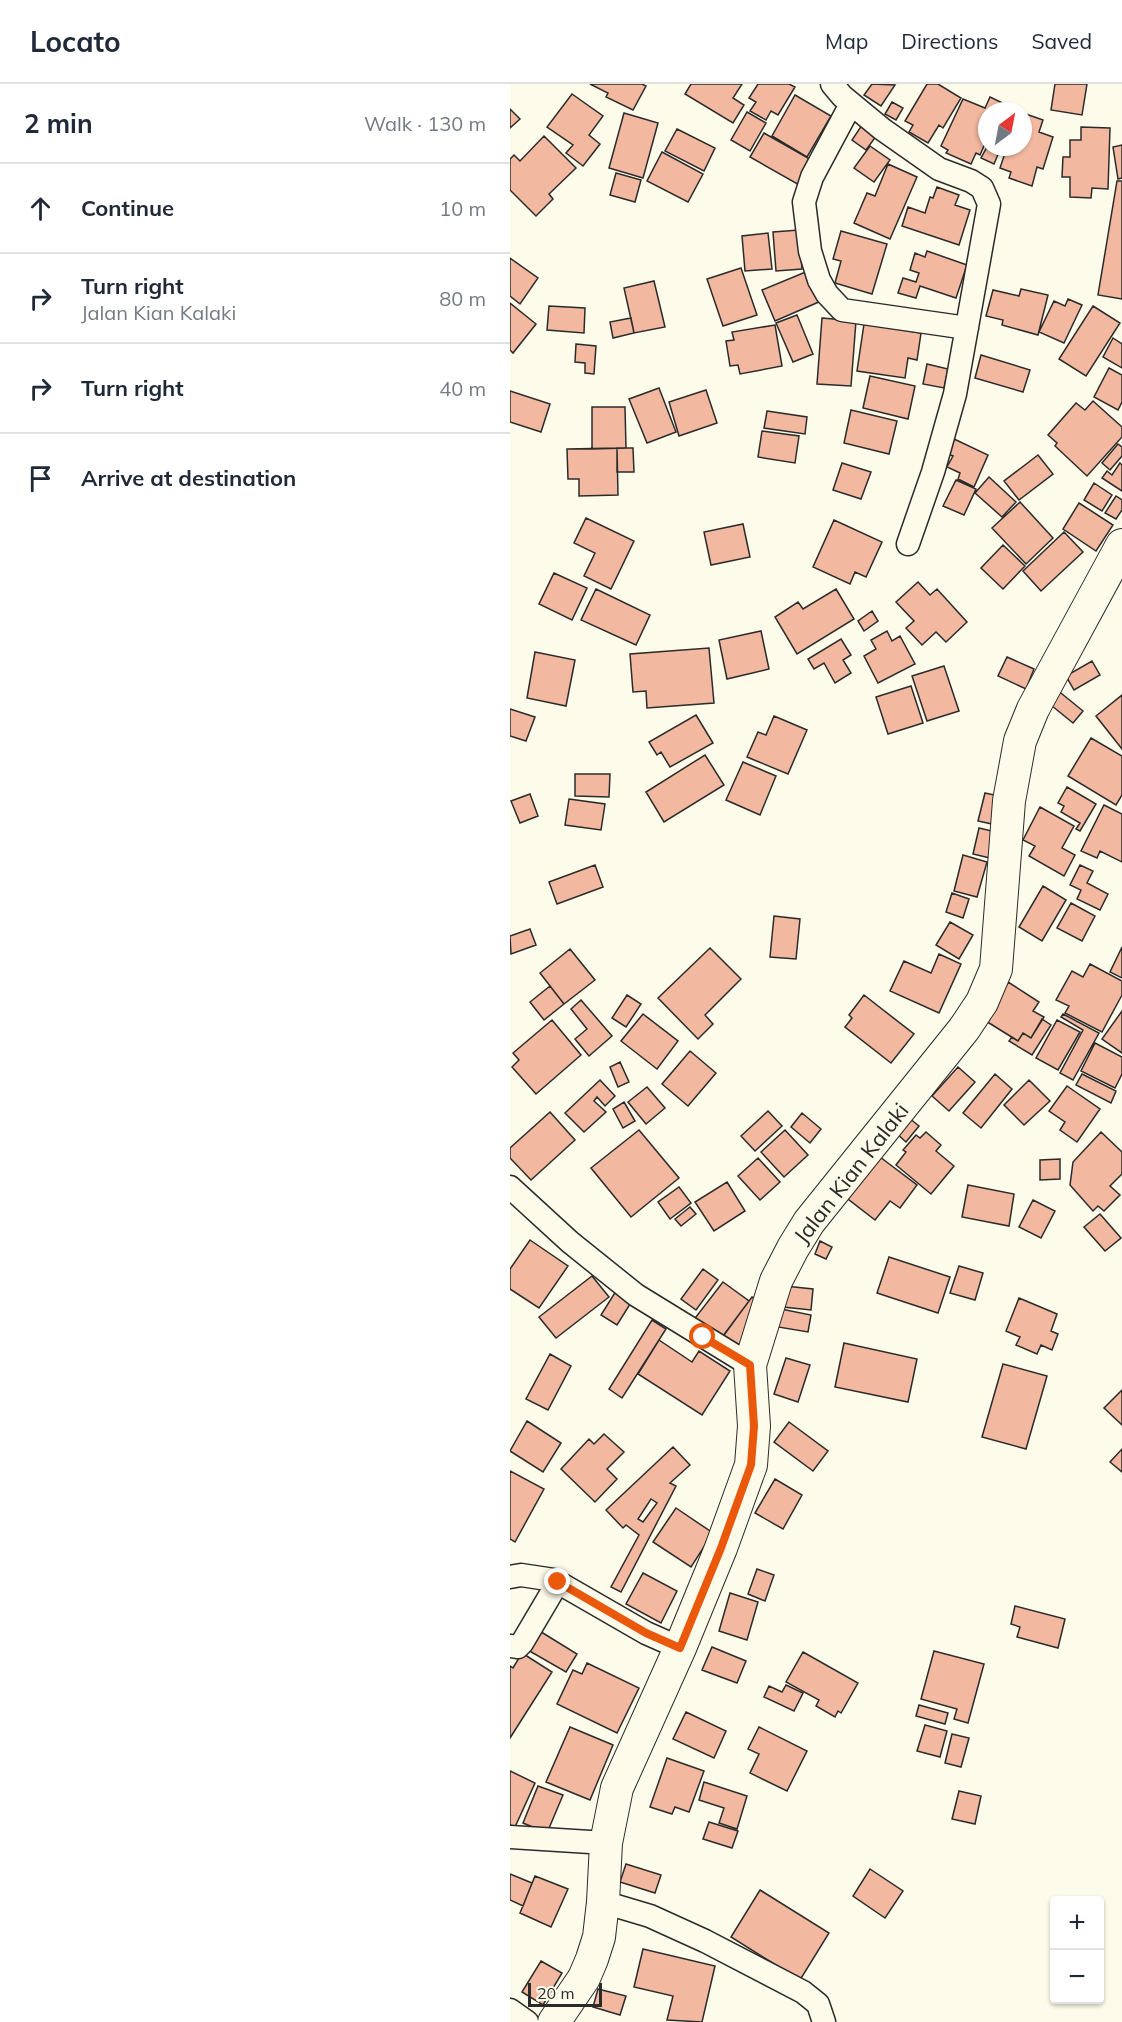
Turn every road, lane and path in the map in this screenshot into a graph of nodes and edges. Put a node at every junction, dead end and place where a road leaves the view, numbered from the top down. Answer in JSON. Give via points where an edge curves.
{"nodes":[{"id":1,"x":832,"y":84,"type":"edge"},
{"id":2,"x":851,"y":104,"type":"junction"},
{"id":3,"x":967,"y":328,"type":"junction"},
{"id":4,"x":908,"y":544,"type":"dead end"},
{"id":5,"x":1122,"y":545,"type":"edge"},
{"id":6,"x":510,"y":1186,"type":"edge"},
{"id":7,"x":750,"y":1365,"type":"junction"},
{"id":8,"x":510,"y":1577,"type":"edge"},
{"id":9,"x":558,"y":1582,"type":"junction"},
{"id":10,"x":510,"y":1646,"type":"edge"},
{"id":11,"x":680,"y":1648,"type":"junction"},
{"id":12,"x":510,"y":1838,"type":"edge"},
{"id":13,"x":606,"y":1843,"type":"junction"},
{"id":14,"x":603,"y":1902,"type":"junction"},
{"id":15,"x":510,"y":2010,"type":"edge"},
{"id":16,"x":527,"y":2022,"type":"edge"},
{"id":17,"x":554,"y":2022,"type":"edge"},
{"id":18,"x":824,"y":2022,"type":"edge"}],
"edges":[{"from":1,"to":2,"type":"street"},
{"from":2,"to":3,"type":"street","via":[[939,169],[982,188],[988,198]]},
{"from":2,"to":3,"type":"street","via":[[812,177],[804,202],[810,251],[819,280],[842,310]]},
{"from":3,"to":4,"type":"street","via":[[955,394]]},
{"from":5,"to":7,"type":"street","name":"Jalan Kian Kalaki","via":[[1033,709],[1020,741],[1009,801],[996,969],[982,1002],[809,1222],[776,1281]]},
{"from":6,"to":7,"type":"street","via":[[570,1242],[636,1295]]},
{"from":7,"to":11,"type":"street","name":"Jalan Kian Kalaki","via":[[754,1426],[751,1465]]},
{"from":8,"to":9,"type":"street","via":[[521,1575]]},
{"from":9,"to":10,"type":"street","via":[[522,1643]]},
{"from":9,"to":11,"type":"street"},
{"from":11,"to":13,"type":"street","name":"Jalan Kian Kalaki","via":[[623,1773]]},
{"from":12,"to":13,"type":"street"},
{"from":13,"to":14,"type":"street","name":"Jalan Kian Kalaki"},
{"from":14,"to":17,"type":"street","name":"Jalan Kian Kalaki","via":[[592,1959]]},
{"from":14,"to":18,"type":"street","via":[[650,1916],[803,1992],[818,2004]]},
{"from":15,"to":16,"type":"street"}]}
